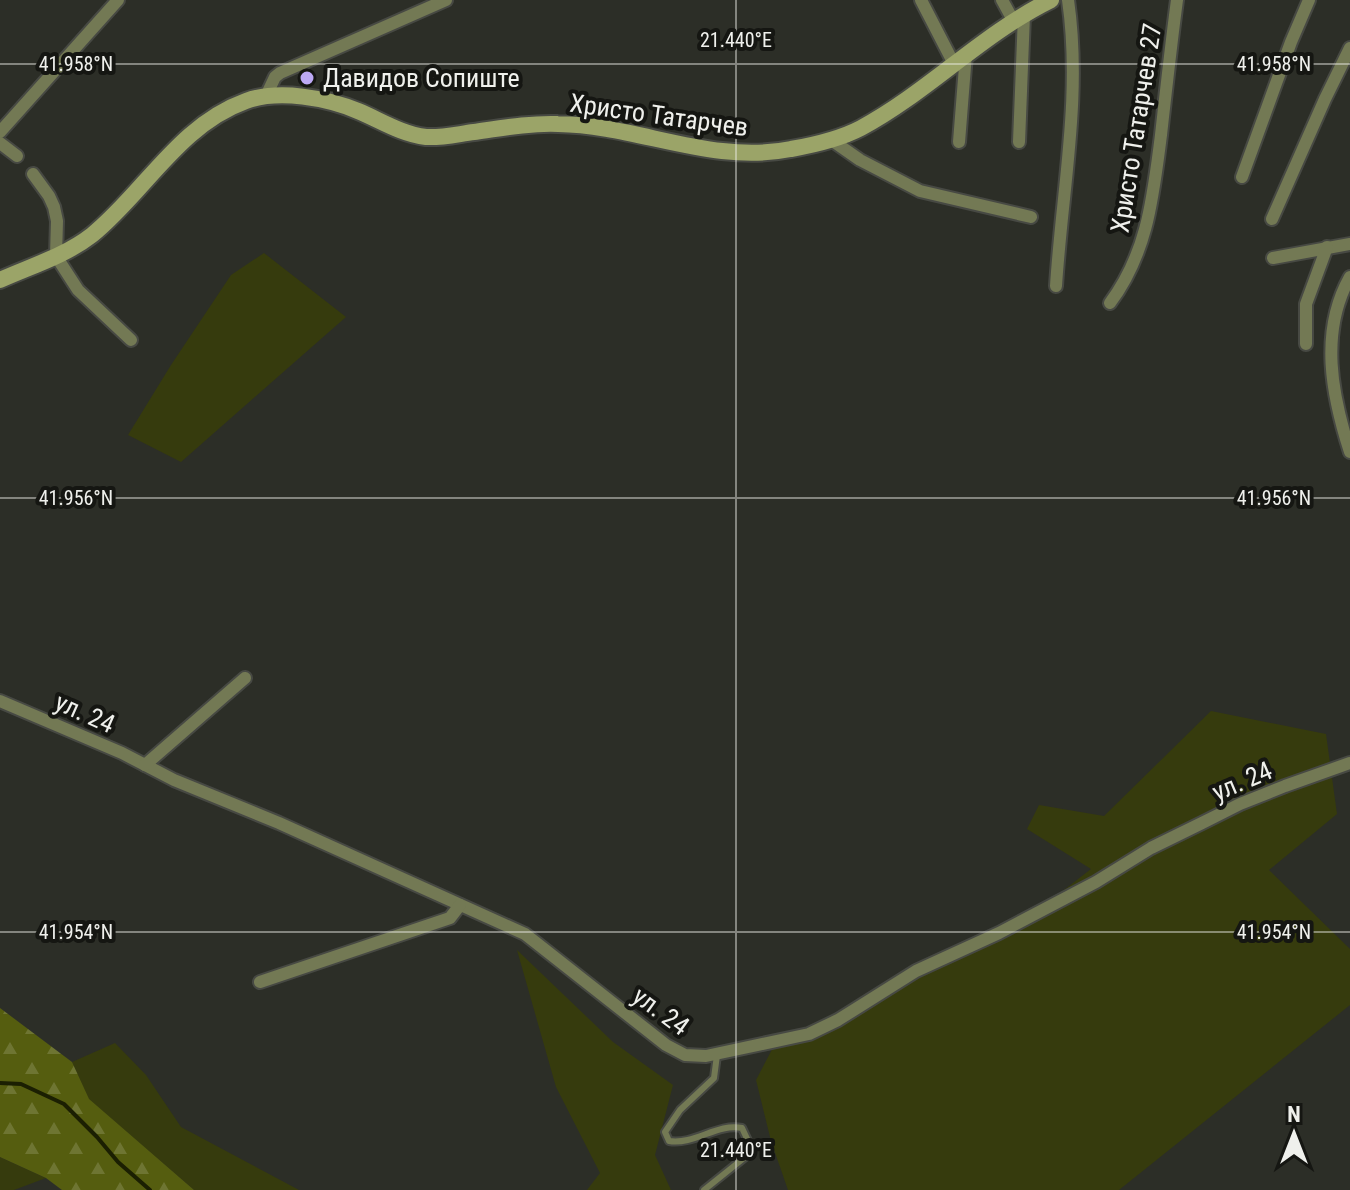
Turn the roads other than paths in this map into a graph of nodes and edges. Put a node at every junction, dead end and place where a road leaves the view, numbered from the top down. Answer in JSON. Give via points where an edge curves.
{"nodes":[{"id":1,"x":118,"y":0,"type":"edge"},
{"id":2,"x":446,"y":0,"type":"edge"},
{"id":3,"x":921,"y":0,"type":"edge"},
{"id":4,"x":1002,"y":0,"type":"edge"},
{"id":5,"x":1051,"y":0,"type":"edge"},
{"id":6,"x":1068,"y":0,"type":"edge"},
{"id":7,"x":1177,"y":0,"type":"edge"},
{"id":8,"x":1309,"y":0,"type":"edge"},
{"id":9,"x":1019,"y":18,"type":"junction"},
{"id":10,"x":1350,"y":48,"type":"edge"},
{"id":11,"x":960,"y":59,"type":"junction"},
{"id":12,"x":266,"y":96,"type":"junction"},
{"id":13,"x":0,"y":132,"type":"edge"},
{"id":14,"x":830,"y":139,"type":"junction"},
{"id":15,"x":959,"y":142,"type":"dead end"},
{"id":16,"x":1019,"y":142,"type":"dead end"},
{"id":17,"x":0,"y":143,"type":"edge"},
{"id":18,"x":17,"y":156,"type":"dead end"},
{"id":19,"x":33,"y":174,"type":"dead end"},
{"id":20,"x":1242,"y":177,"type":"dead end"},
{"id":21,"x":1031,"y":217,"type":"dead end"},
{"id":22,"x":1272,"y":219,"type":"dead end"},
{"id":23,"x":1350,"y":244,"type":"edge"},
{"id":24,"x":1327,"y":247,"type":"junction"},
{"id":25,"x":56,"y":256,"type":"junction"},
{"id":26,"x":1273,"y":258,"type":"dead end"},
{"id":27,"x":1350,"y":277,"type":"edge"},
{"id":28,"x":0,"y":280,"type":"edge"},
{"id":29,"x":1056,"y":286,"type":"dead end"},
{"id":30,"x":1110,"y":303,"type":"dead end"},
{"id":31,"x":131,"y":340,"type":"dead end"},
{"id":32,"x":1306,"y":344,"type":"dead end"},
{"id":33,"x":1350,"y":452,"type":"edge"},
{"id":34,"x":245,"y":678,"type":"dead end"},
{"id":35,"x":0,"y":701,"type":"edge"},
{"id":36,"x":1350,"y":763,"type":"edge"},
{"id":37,"x":145,"y":765,"type":"junction"},
{"id":38,"x":460,"y":905,"type":"junction"},
{"id":39,"x":260,"y":982,"type":"dead end"},
{"id":40,"x":717,"y":1054,"type":"junction"},
{"id":41,"x":704,"y":1190,"type":"edge"}],
"edges":[{"from":1,"to":13,"type":"street"},
{"from":2,"to":12,"type":"street","via":[[280,73]]},
{"from":3,"to":11,"type":"street"},
{"from":4,"to":9,"type":"street"},
{"from":5,"to":9,"type":"main road","name":"Христо Татарчев"},
{"from":6,"to":29,"type":"street","via":[[1072,118]]},
{"from":7,"to":30,"type":"street","name":"Христо Татарчев 27","via":[[1152,206],[1140,248]]},
{"from":8,"to":20,"type":"street"},
{"from":9,"to":11,"type":"main road","name":"Христо Татарчев"},
{"from":9,"to":16,"type":"street"},
{"from":10,"to":22,"type":"street"},
{"from":11,"to":14,"type":"main road","name":"Христо Татарчев","via":[[859,129]]},
{"from":11,"to":15,"type":"street"},
{"from":12,"to":14,"type":"main road","name":"Христо Татарчев","via":[[329,101],[426,137],[558,124],[739,154]]},
{"from":12,"to":25,"type":"main road","name":"Христо Татарчев","via":[[210,120],[93,234]]},
{"from":14,"to":21,"type":"street","via":[[920,191]]},
{"from":17,"to":18,"type":"street"},
{"from":19,"to":25,"type":"street","via":[[54,207]]},
{"from":23,"to":24,"type":"street"},
{"from":24,"to":26,"type":"street"},
{"from":24,"to":32,"type":"street","via":[[1306,304]]},
{"from":25,"to":28,"type":"main road","name":"Христо Татарчев"},
{"from":25,"to":31,"type":"street","via":[[78,290]]},
{"from":27,"to":33,"type":"street","via":[[1336,312],[1332,355],[1333,389]]},
{"from":34,"to":37,"type":"street"},
{"from":35,"to":37,"type":"street","name":"ул. 24"},
{"from":36,"to":40,"type":"street","name":"ул. 24","via":[[1240,804],[1151,848],[999,933],[916,971],[819,1029]]},
{"from":37,"to":38,"type":"street","name":"ул. 24"},
{"from":38,"to":39,"type":"street","via":[[450,918]]},
{"from":38,"to":40,"type":"street","name":"ул. 24","via":[[525,934],[666,1045],[685,1055]]},
{"from":40,"to":41,"type":"lane","via":[[714,1078],[665,1132],[669,1141],[680,1143],[731,1126],[742,1128],[749,1154]]}]}
